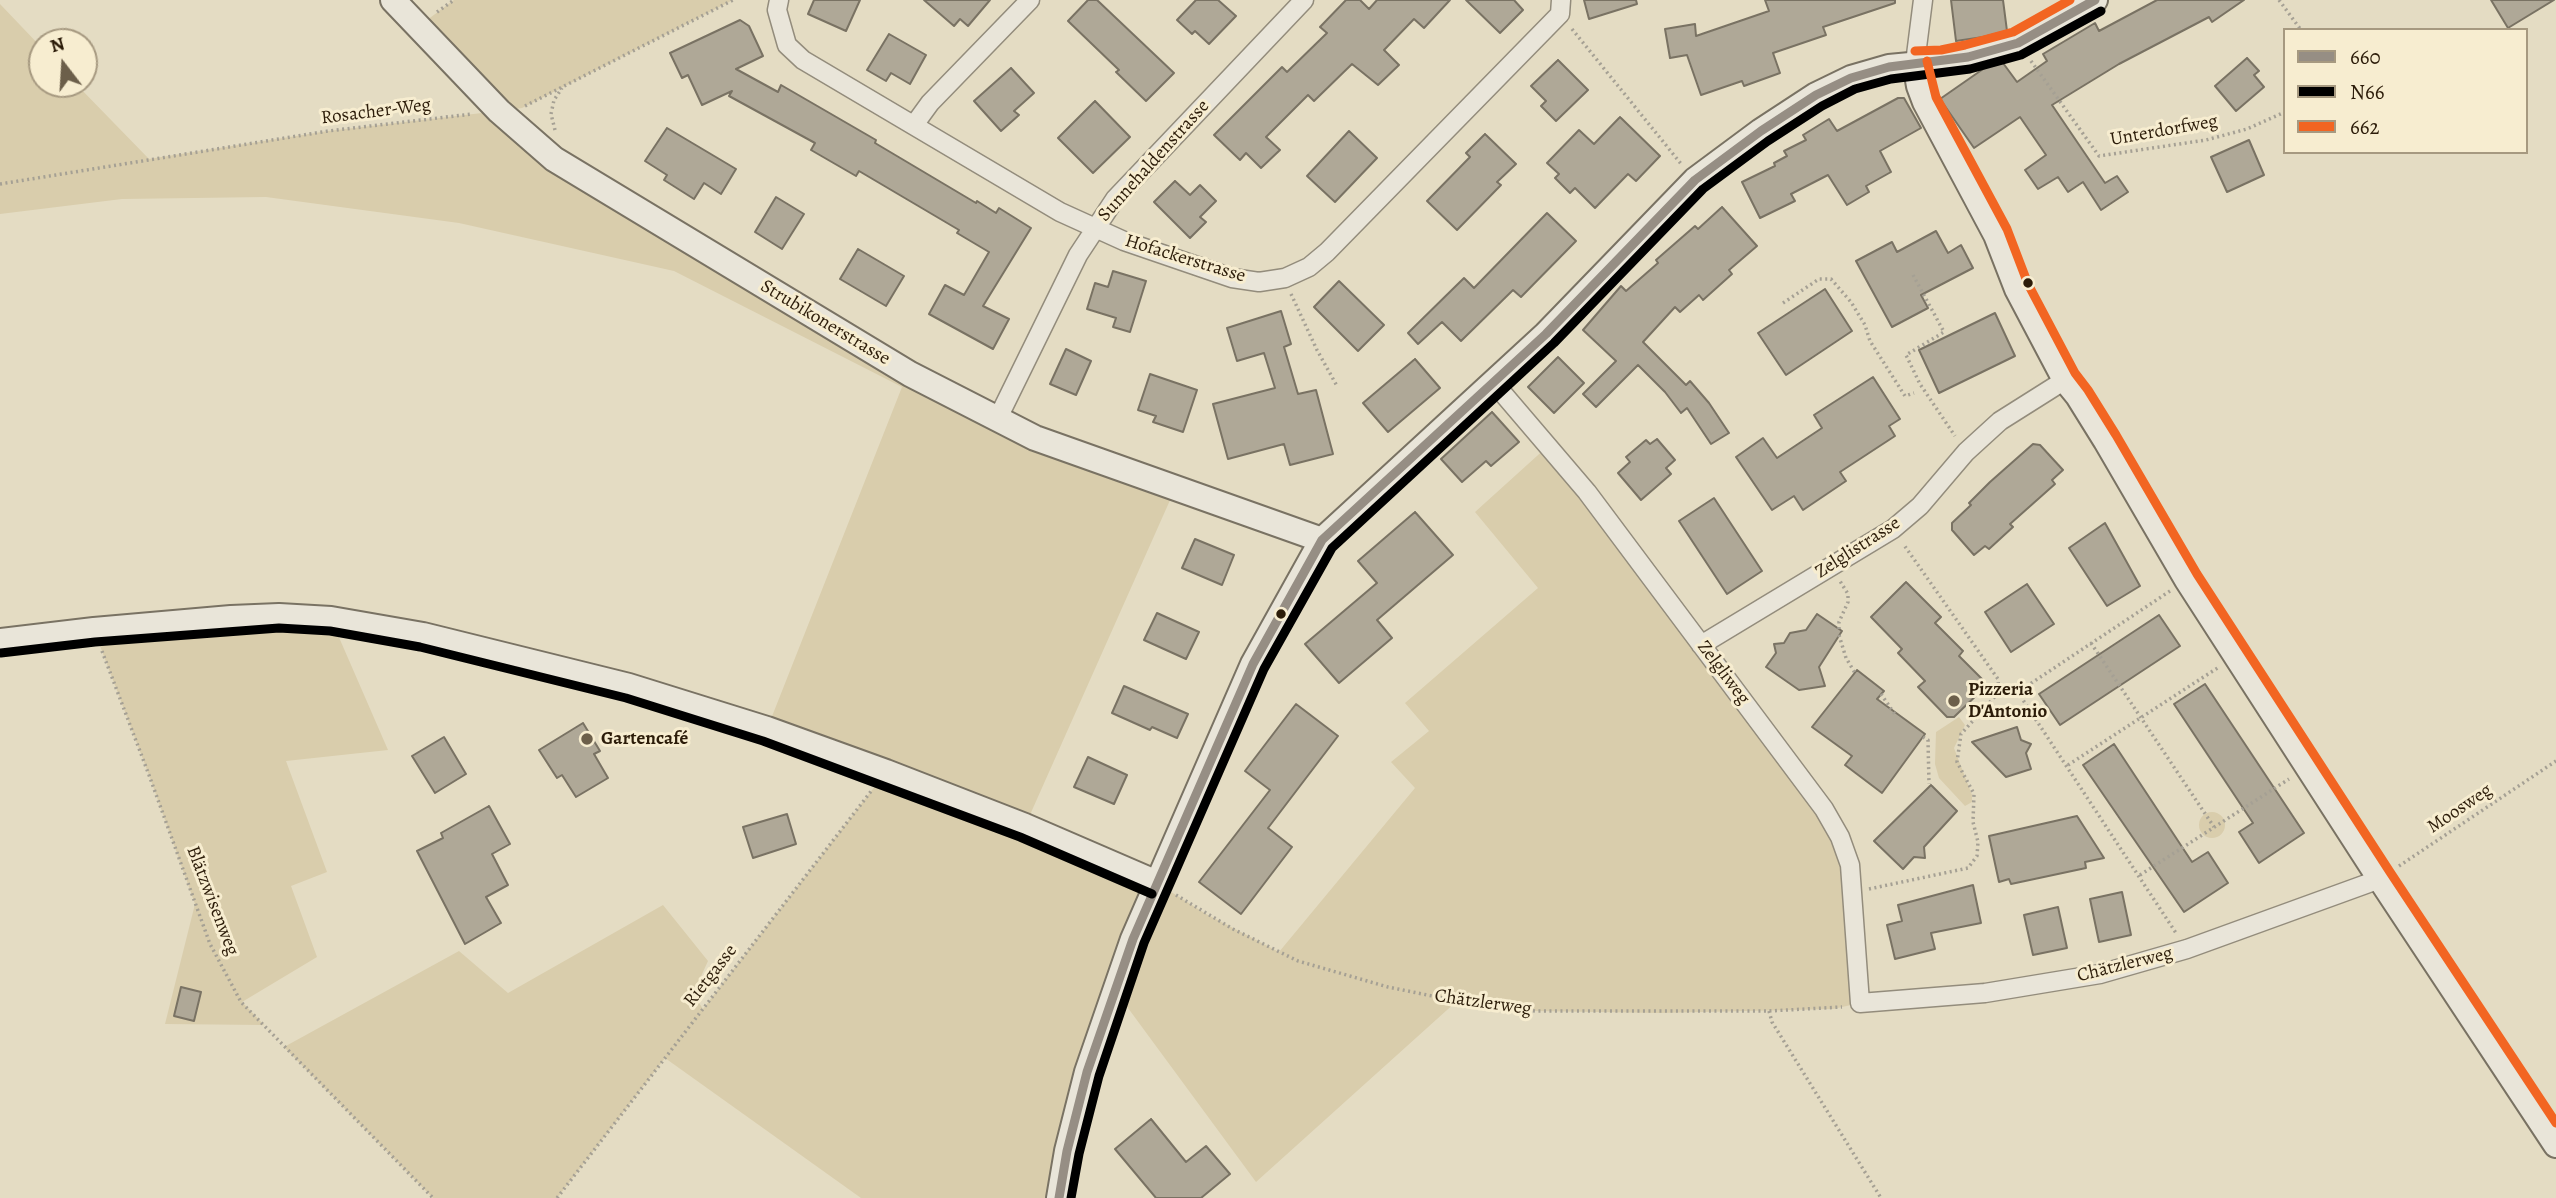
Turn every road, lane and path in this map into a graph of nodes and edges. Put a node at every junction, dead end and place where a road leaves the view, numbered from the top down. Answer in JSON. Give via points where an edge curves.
{"nodes":[{"id":1,"x":393,"y":0,"type":"edge"},
{"id":2,"x":733,"y":0,"type":"edge"},
{"id":3,"x":779,"y":0,"type":"edge"},
{"id":4,"x":1030,"y":0,"type":"edge"},
{"id":5,"x":1304,"y":0,"type":"edge"},
{"id":6,"x":1561,"y":0,"type":"edge"},
{"id":7,"x":1923,"y":0,"type":"edge"},
{"id":8,"x":2095,"y":0,"type":"edge"},
{"id":9,"x":2280,"y":0,"type":"edge"},
{"id":10,"x":1566,"y":23,"type":"dead end"},
{"id":11,"x":2300,"y":28,"type":"edge"},
{"id":12,"x":2018,"y":43,"type":"junction"},
{"id":13,"x":1915,"y":64,"type":"junction"},
{"id":14,"x":562,"y":87,"type":"junction"},
{"id":15,"x":499,"y":111,"type":"junction"},
{"id":16,"x":2283,"y":113,"type":"edge"},
{"id":17,"x":914,"y":125,"type":"junction"},
{"id":18,"x":554,"y":159,"type":"junction"},
{"id":19,"x":1678,"y":161,"type":"dead end"},
{"id":20,"x":0,"y":184,"type":"edge"},
{"id":21,"x":1093,"y":229,"type":"junction"},
{"id":22,"x":1913,"y":275,"type":"dead end"},
{"id":23,"x":1289,"y":289,"type":"dead end"},
{"id":24,"x":1783,"y":303,"type":"dead end"},
{"id":25,"x":2065,"y":380,"type":"junction"},
{"id":26,"x":1494,"y":383,"type":"junction"},
{"id":27,"x":1337,"y":386,"type":"dead end"},
{"id":28,"x":1914,"y":393,"type":"dead end"},
{"id":29,"x":997,"y":420,"type":"junction"},
{"id":30,"x":1966,"y":452,"type":"junction"},
{"id":31,"x":1893,"y":529,"type":"junction"},
{"id":32,"x":1322,"y":540,"type":"junction"},
{"id":33,"x":1832,"y":567,"type":"junction"},
{"id":34,"x":2187,"y":580,"type":"junction"},
{"id":35,"x":1839,"y":629,"type":"dead end"},
{"id":36,"x":94,"y":630,"type":"junction"},
{"id":37,"x":1839,"y":635,"type":"dead end"},
{"id":38,"x":0,"y":641,"type":"edge"},
{"id":39,"x":2091,"y":643,"type":"junction"},
{"id":40,"x":1701,"y":645,"type":"junction"},
{"id":41,"x":2220,"y":667,"type":"dead end"},
{"id":42,"x":1855,"y":673,"type":"dead end"},
{"id":43,"x":1881,"y":694,"type":"dead end"},
{"id":44,"x":1896,"y":716,"type":"dead end"},
{"id":45,"x":2141,"y":718,"type":"junction"},
{"id":46,"x":1923,"y":737,"type":"dead end"},
{"id":47,"x":2556,"y":761,"type":"edge"},
{"id":48,"x":2068,"y":765,"type":"junction"},
{"id":49,"x":887,"y":772,"type":"junction"},
{"id":50,"x":2291,"y":778,"type":"dead end"},
{"id":51,"x":1929,"y":784,"type":"dead end"},
{"id":52,"x":2214,"y":827,"type":"junction"},
{"id":53,"x":2140,"y":875,"type":"junction"},
{"id":54,"x":2380,"y":879,"type":"junction"},
{"id":55,"x":1157,"y":883,"type":"junction"},
{"id":56,"x":1854,"y":893,"type":"junction"},
{"id":57,"x":2187,"y":949,"type":"junction"},
{"id":58,"x":1860,"y":1003,"type":"joint"},
{"id":59,"x":1833,"y":1009,"type":"dead end"},
{"id":60,"x":1769,"y":1011,"type":"junction"},
{"id":61,"x":2556,"y":1145,"type":"edge"},
{"id":62,"x":433,"y":1198,"type":"edge"},
{"id":63,"x":557,"y":1198,"type":"edge"},
{"id":64,"x":1059,"y":1198,"type":"edge"},
{"id":65,"x":1881,"y":1198,"type":"edge"}],
"edges":[{"from":1,"to":15,"type":"street","name":"Strubikonerstrasse"},
{"from":2,"to":14,"type":"path","name":"Rosacher-Weg"},
{"from":3,"to":17,"type":"street","name":"Hofackerstrasse","via":[[777,10],[787,45],[803,60]]},
{"from":4,"to":17,"type":"street"},
{"from":5,"to":21,"type":"street","name":"Sunnehaldenstrasse","via":[[1115,199]]},
{"from":6,"to":21,"type":"street","name":"Hofackerstrasse","via":[[1560,15],[1309,267],[1285,278],[1259,282],[1232,278]]},
{"from":7,"to":13,"type":"street"},
{"from":8,"to":12,"type":"street"},
{"from":9,"to":11,"type":"path"},
{"from":10,"to":19,"type":"path"},
{"from":12,"to":13,"type":"street","via":[[1968,57]]},
{"from":12,"to":16,"type":"path","name":"Unterdorfweg","via":[[2099,156],[2206,140]]},
{"from":13,"to":25,"type":"street","via":[[1924,102],[1996,235],[2017,289]]},
{"from":13,"to":26,"type":"street","via":[[1874,69],[1816,95],[1695,180]]},
{"from":14,"to":15,"type":"path","name":"Rosacher-Weg","via":[[522,108]]},
{"from":14,"to":18,"type":"path","via":[[551,114],[562,148]]},
{"from":15,"to":18,"type":"street","name":"Strubikonerstrasse"},
{"from":15,"to":20,"type":"path","name":"Rosacher-Weg","via":[[328,131]]},
{"from":17,"to":21,"type":"street","name":"Hofackerstrasse"},
{"from":18,"to":29,"type":"street","name":"Strubikonerstrasse","via":[[910,374]]},
{"from":21,"to":29,"type":"street","name":"Sunnehaldenstrasse"},
{"from":22,"to":30,"type":"path","via":[[1944,332],[1906,355]]},
{"from":23,"to":27,"type":"path"},
{"from":24,"to":28,"type":"path","via":[[1819,279],[1830,279],[1852,302],[1905,396]]},
{"from":25,"to":30,"type":"street","name":"Zelglistrasse","via":[[2000,421]]},
{"from":25,"to":34,"type":"street"},
{"from":26,"to":32,"type":"street"},
{"from":26,"to":40,"type":"street","name":"Zelgliweg","via":[[1587,492]]},
{"from":29,"to":32,"type":"street","name":"Strubikonerstrasse","via":[[1086,457]]},
{"from":30,"to":31,"type":"street","name":"Zelglistrasse","via":[[1920,506]]},
{"from":31,"to":33,"type":"street","name":"Zelglistrasse"},
{"from":31,"to":56,"type":"path","via":[[1998,679],[1999,692],[1961,734],[1957,762],[1974,794],[1977,856],[1968,868]]},
{"from":32,"to":55,"type":"street","via":[[1253,664]]},
{"from":33,"to":35,"type":"path","via":[[1848,594]]},
{"from":33,"to":40,"type":"street","name":"Zelglistrasse"},
{"from":34,"to":39,"type":"path"},
{"from":34,"to":54,"type":"street"},
{"from":36,"to":38,"type":"street"},
{"from":36,"to":49,"type":"street","via":[[279,617],[382,626],[629,686]]},
{"from":36,"to":62,"type":"path","name":"Blätzwisenweg","via":[[210,944],[241,1002]]},
{"from":37,"to":42,"type":"path"},
{"from":39,"to":45,"type":"path"},
{"from":39,"to":48,"type":"path","via":[[2027,686],[2023,700]]},
{"from":40,"to":56,"type":"street","name":"Zelgliweg","via":[[1824,809],[1840,837]]},
{"from":41,"to":45,"type":"path"},
{"from":43,"to":44,"type":"path"},
{"from":45,"to":48,"type":"path"},
{"from":45,"to":52,"type":"path"},
{"from":46,"to":51,"type":"path","via":[[1928,740]]},
{"from":47,"to":54,"type":"path","name":"Moosweg"},
{"from":48,"to":53,"type":"path"},
{"from":49,"to":55,"type":"street"},
{"from":49,"to":63,"type":"path","name":"Rietgasse"},
{"from":50,"to":52,"type":"path"},
{"from":52,"to":53,"type":"path"},
{"from":53,"to":57,"type":"path"},
{"from":54,"to":57,"type":"street","name":"Chätzlerweg"},
{"from":54,"to":61,"type":"street"},
{"from":55,"to":60,"type":"path","name":"Chätzlerweg","via":[[1279,953],[1388,987],[1535,1012]]},
{"from":55,"to":64,"type":"street","via":[[1114,989],[1087,1072]]},
{"from":56,"to":58,"type":"street","name":"Zelgliweg"},
{"from":57,"to":58,"type":"street","name":"Chätzlerweg","via":[[2100,974],[1997,991]]},
{"from":59,"to":60,"type":"path","name":"Chätzlerweg"},
{"from":60,"to":65,"type":"path"}]}
